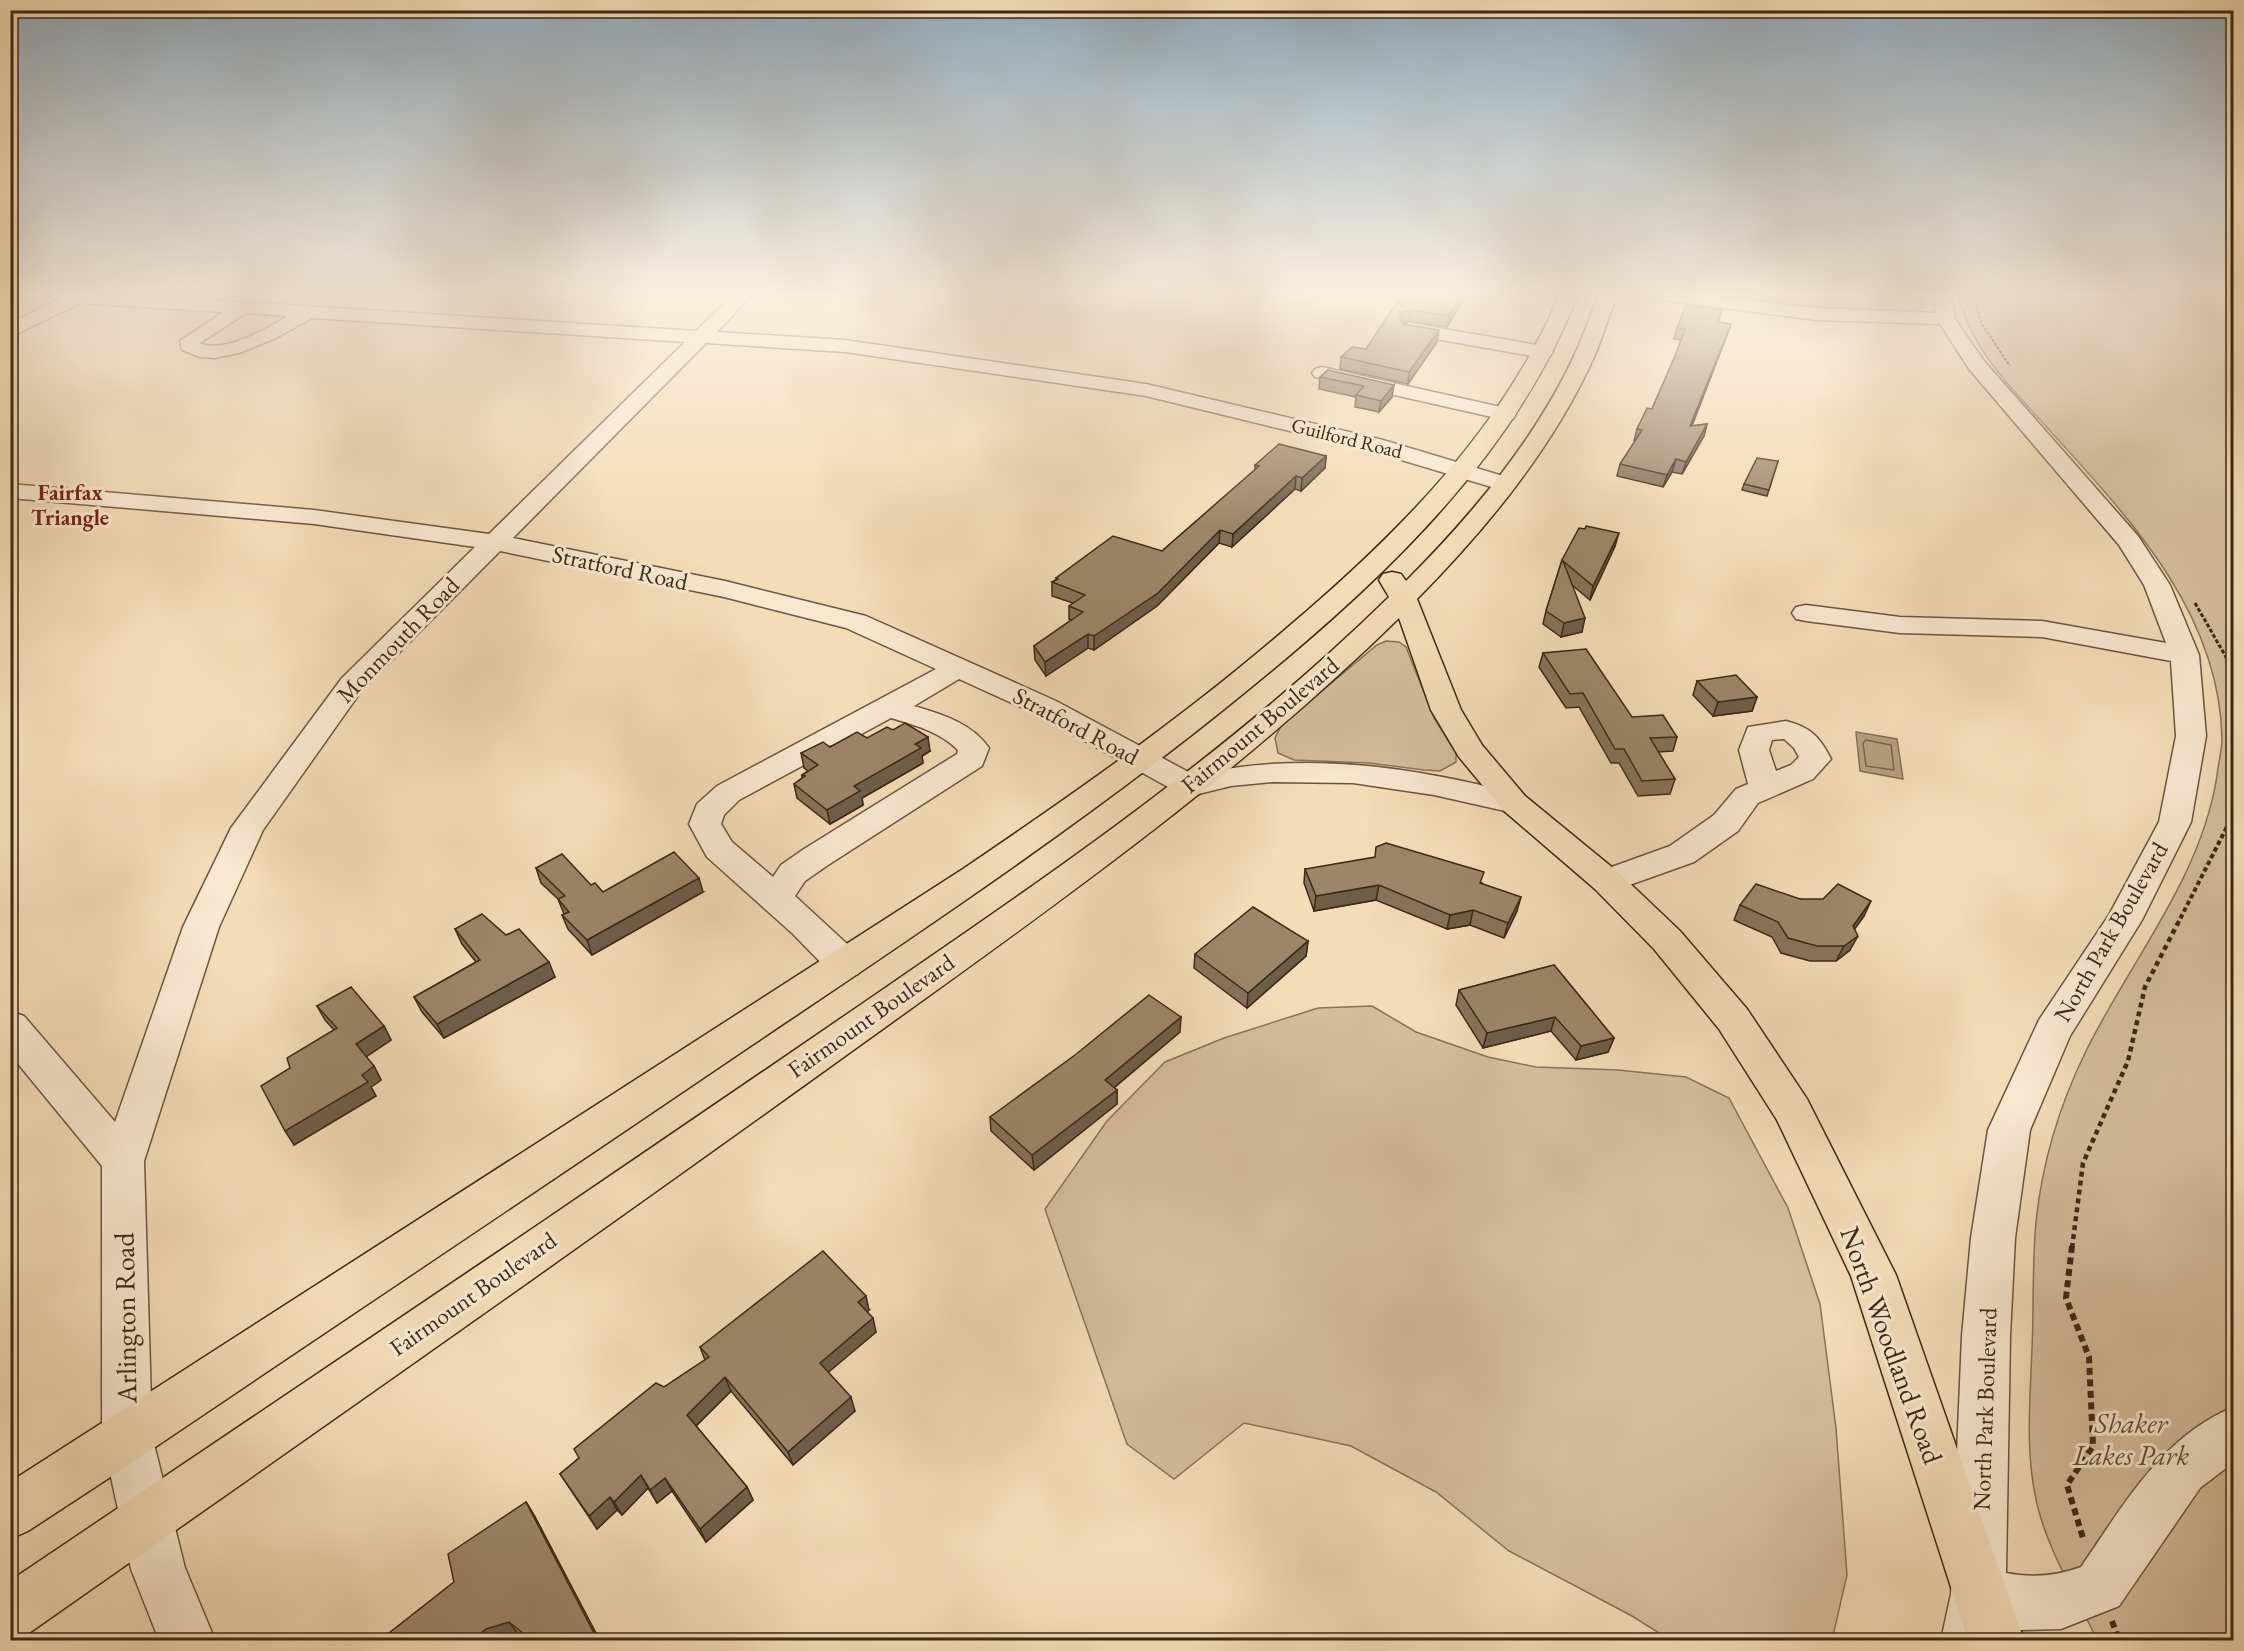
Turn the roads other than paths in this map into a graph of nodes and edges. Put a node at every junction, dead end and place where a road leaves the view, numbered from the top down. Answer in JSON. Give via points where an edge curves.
{"nodes":[{"id":1,"x":667,"y":371,"type":"edge"},
{"id":2,"x":1016,"y":371,"type":"edge"},
{"id":3,"x":1532,"y":371,"type":"edge"},
{"id":4,"x":1578,"y":371,"type":"edge"},
{"id":5,"x":1981,"y":371,"type":"edge"},
{"id":6,"x":1322,"y":373,"type":"edge"},
{"id":7,"x":1505,"y":414,"type":"junction"},
{"id":8,"x":1462,"y":470,"type":"junction"},
{"id":9,"x":1505,"y":484,"type":"junction"},
{"id":10,"x":10,"y":491,"type":"edge"},
{"id":11,"x":494,"y":542,"type":"junction"},
{"id":12,"x":1374,"y":565,"type":"junction"},
{"id":13,"x":1404,"y":597,"type":"junction"},
{"id":14,"x":1806,"y":613,"type":"dead end"},
{"id":15,"x":2185,"y":655,"type":"junction"},
{"id":16,"x":957,"y":666,"type":"junction"},
{"id":17,"x":889,"y":708,"type":"junction"},
{"id":18,"x":1142,"y":760,"type":"junction"},
{"id":19,"x":1190,"y":786,"type":"junction"},
{"id":20,"x":1765,"y":788,"type":"dead end"},
{"id":21,"x":1514,"y":803,"type":"junction"},
{"id":22,"x":1606,"y":881,"type":"junction"},
{"id":23,"x":776,"y":898,"type":"junction"},
{"id":24,"x":844,"y":964,"type":"junction"},
{"id":25,"x":10,"y":1026,"type":"edge"},
{"id":26,"x":123,"y":1161,"type":"junction"},
{"id":27,"x":2234,"y":1431,"type":"edge"},
{"id":28,"x":127,"y":1436,"type":"junction"},
{"id":29,"x":10,"y":1513,"type":"edge"},
{"id":30,"x":146,"y":1521,"type":"junction"},
{"id":31,"x":10,"y":1614,"type":"edge"},
{"id":32,"x":1981,"y":1625,"type":"edge"},
{"id":33,"x":187,"y":1641,"type":"edge"}],
"edges":[{"from":1,"to":11,"type":"street","name":"Monmouth Road"},
{"from":2,"to":8,"type":"street","name":"Guilford Road","via":[[1146,390],[1317,430]]},
{"from":3,"to":7,"type":"main road","name":"Fairmount Boulevard"},
{"from":4,"to":9,"type":"main road","name":"Fairmount Boulevard","via":[[1561,403]]},
{"from":5,"to":15,"type":"street","name":"North Park Boulevard","via":[[2129,542],[2157,585]]},
{"from":6,"to":7,"type":"street"},
{"from":7,"to":8,"type":"main road","name":"Fairmount Boulevard"},
{"from":8,"to":9,"type":"street","name":"Guilford Road"},
{"from":8,"to":12,"type":"main road","name":"Fairmount Boulevard"},
{"from":9,"to":13,"type":"main road","name":"Fairmount Boulevard"},
{"from":10,"to":11,"type":"street","name":"Stratford Road","via":[[314,517]]},
{"from":11,"to":16,"type":"street","name":"Stratford Road","via":[[725,589],[856,622]]},
{"from":11,"to":26,"type":"street","name":"Monmouth Road","via":[[352,684],[248,828],[201,927]]},
{"from":12,"to":13,"type":"main road","name":"North Woodland Road"},
{"from":12,"to":18,"type":"main road","name":"Fairmount Boulevard","via":[[1293,639]]},
{"from":13,"to":19,"type":"main road","name":"Fairmount Boulevard","via":[[1336,662]]},
{"from":13,"to":21,"type":"main road","name":"North Woodland Road","via":[[1446,710],[1470,750]]},
{"from":14,"to":15,"type":"street","via":[[1900,626],[2042,629]]},
{"from":15,"to":32,"type":"street","name":"North Park Boulevard","via":[[2191,736],[2175,822],[2124,920],[2054,1031],[2009,1130],[1993,1238],[1986,1336]]},
{"from":16,"to":17,"type":"street"},
{"from":16,"to":18,"type":"street","name":"Stratford Road"},
{"from":17,"to":23,"type":"street","via":[[728,793],[709,811],[705,824],[719,849]]},
{"from":17,"to":23,"type":"street","via":[[944,725],[964,737],[974,748],[971,759],[793,873]]},
{"from":18,"to":19,"type":"street","name":"Stratford Road"},
{"from":18,"to":24,"type":"main road","name":"Fairmount Boulevard","via":[[1003,859]]},
{"from":19,"to":21,"type":"street","name":"North Woodland Road","via":[[1254,772],[1340,771],[1406,779]]},
{"from":19,"to":30,"type":"main road","name":"Fairmount Boulevard","via":[[755,1099]]},
{"from":20,"to":22,"type":"street","via":[[1747,796],[1726,823],[1683,854]]},
{"from":21,"to":22,"type":"main road","name":"North Woodland Road"},
{"from":22,"to":32,"type":"main road","name":"North Woodland Road","via":[[1667,940],[1733,1019],[1815,1152],[1873,1275]]},
{"from":23,"to":24,"type":"street"},
{"from":24,"to":28,"type":"main road","name":"Fairmount Boulevard"},
{"from":25,"to":26,"type":"street"},
{"from":26,"to":28,"type":"street","name":"Arlington Road"},
{"from":27,"to":32,"type":"street","via":[[2182,1470],[2100,1587],[2061,1602],[2021,1603]]},
{"from":28,"to":29,"type":"main road","name":"Fairmount Boulevard"},
{"from":28,"to":30,"type":"street","name":"Arlington Road"},
{"from":30,"to":31,"type":"main road","name":"Fairmount Boulevard"},
{"from":30,"to":33,"type":"street","name":"Arlington Road","via":[[159,1569]]}]}
